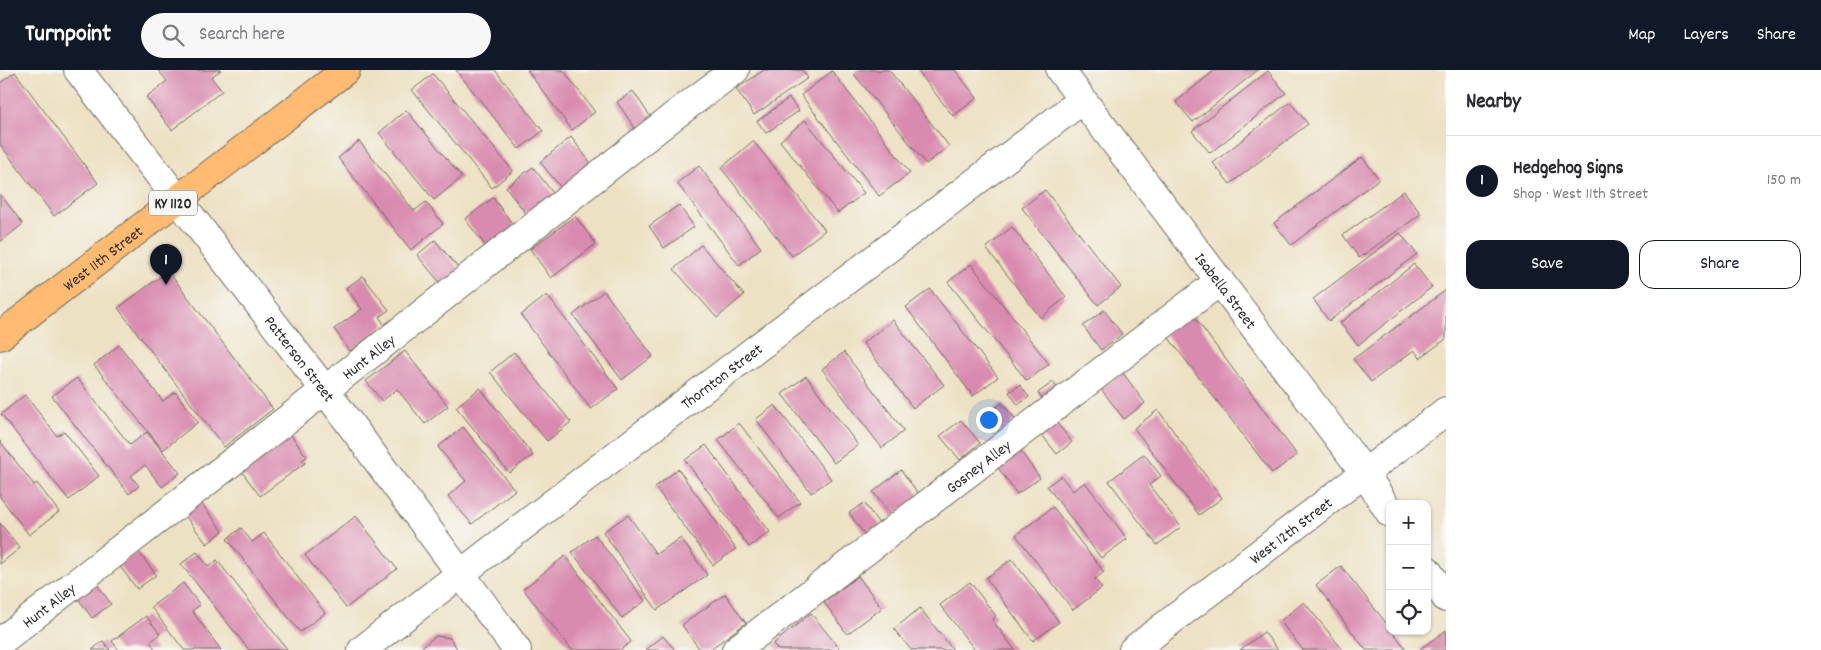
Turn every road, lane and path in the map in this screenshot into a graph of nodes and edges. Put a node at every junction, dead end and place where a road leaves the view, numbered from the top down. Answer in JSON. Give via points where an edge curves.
{"nodes":[{"id":1,"x":78,"y":70,"type":"edge"},
{"id":2,"x":346,"y":70,"type":"edge"},
{"id":3,"x":735,"y":70,"type":"edge"},
{"id":4,"x":1060,"y":70,"type":"edge"},
{"id":5,"x":1082,"y":100,"type":"junction"},
{"id":6,"x":178,"y":199,"type":"junction"},
{"id":7,"x":1220,"y":281,"type":"junction"},
{"id":8,"x":0,"y":336,"type":"edge"},
{"id":9,"x":325,"y":390,"type":"junction"},
{"id":10,"x":1446,"y":410,"type":"edge"},
{"id":11,"x":1364,"y":472,"type":"junction"},
{"id":12,"x":1386,"y":507,"type":"edge"},
{"id":13,"x":461,"y":573,"type":"junction"},
{"id":14,"x":1431,"y":576,"type":"edge"},
{"id":15,"x":1446,"y":598,"type":"edge"},
{"id":16,"x":0,"y":642,"type":"edge"},
{"id":17,"x":362,"y":650,"type":"edge"},
{"id":18,"x":516,"y":650,"type":"edge"},
{"id":19,"x":736,"y":650,"type":"edge"},
{"id":20,"x":1133,"y":650,"type":"edge"}],
"edges":[{"from":1,"to":6,"type":"street","name":"Patterson Street"},
{"from":2,"to":6,"type":"main road","name":"West 11th Street","number":"KY 1120"},
{"from":3,"to":9,"type":"street","name":"Hunt Alley"},
{"from":4,"to":5,"type":"street","name":"Isabella Street"},
{"from":5,"to":7,"type":"street","name":"Isabella Street"},
{"from":5,"to":13,"type":"street","name":"Thornton Street"},
{"from":6,"to":8,"type":"main road","name":"West 11th Street","number":"KY 1120"},
{"from":6,"to":9,"type":"street","name":"Patterson Street"},
{"from":7,"to":11,"type":"street","name":"Isabella Street"},
{"from":7,"to":19,"type":"street","name":"Gosney Alley"},
{"from":9,"to":13,"type":"street","name":"Patterson Street"},
{"from":9,"to":16,"type":"street","name":"Hunt Alley"},
{"from":10,"to":11,"type":"street","name":"West 12th Street"},
{"from":11,"to":12,"type":"street","name":"Isabella Street"},
{"from":11,"to":20,"type":"street","name":"West 12th Street"},
{"from":13,"to":17,"type":"street","name":"Thornton Street"},
{"from":13,"to":18,"type":"street","name":"Patterson Street"},
{"from":14,"to":15,"type":"street"}]}
